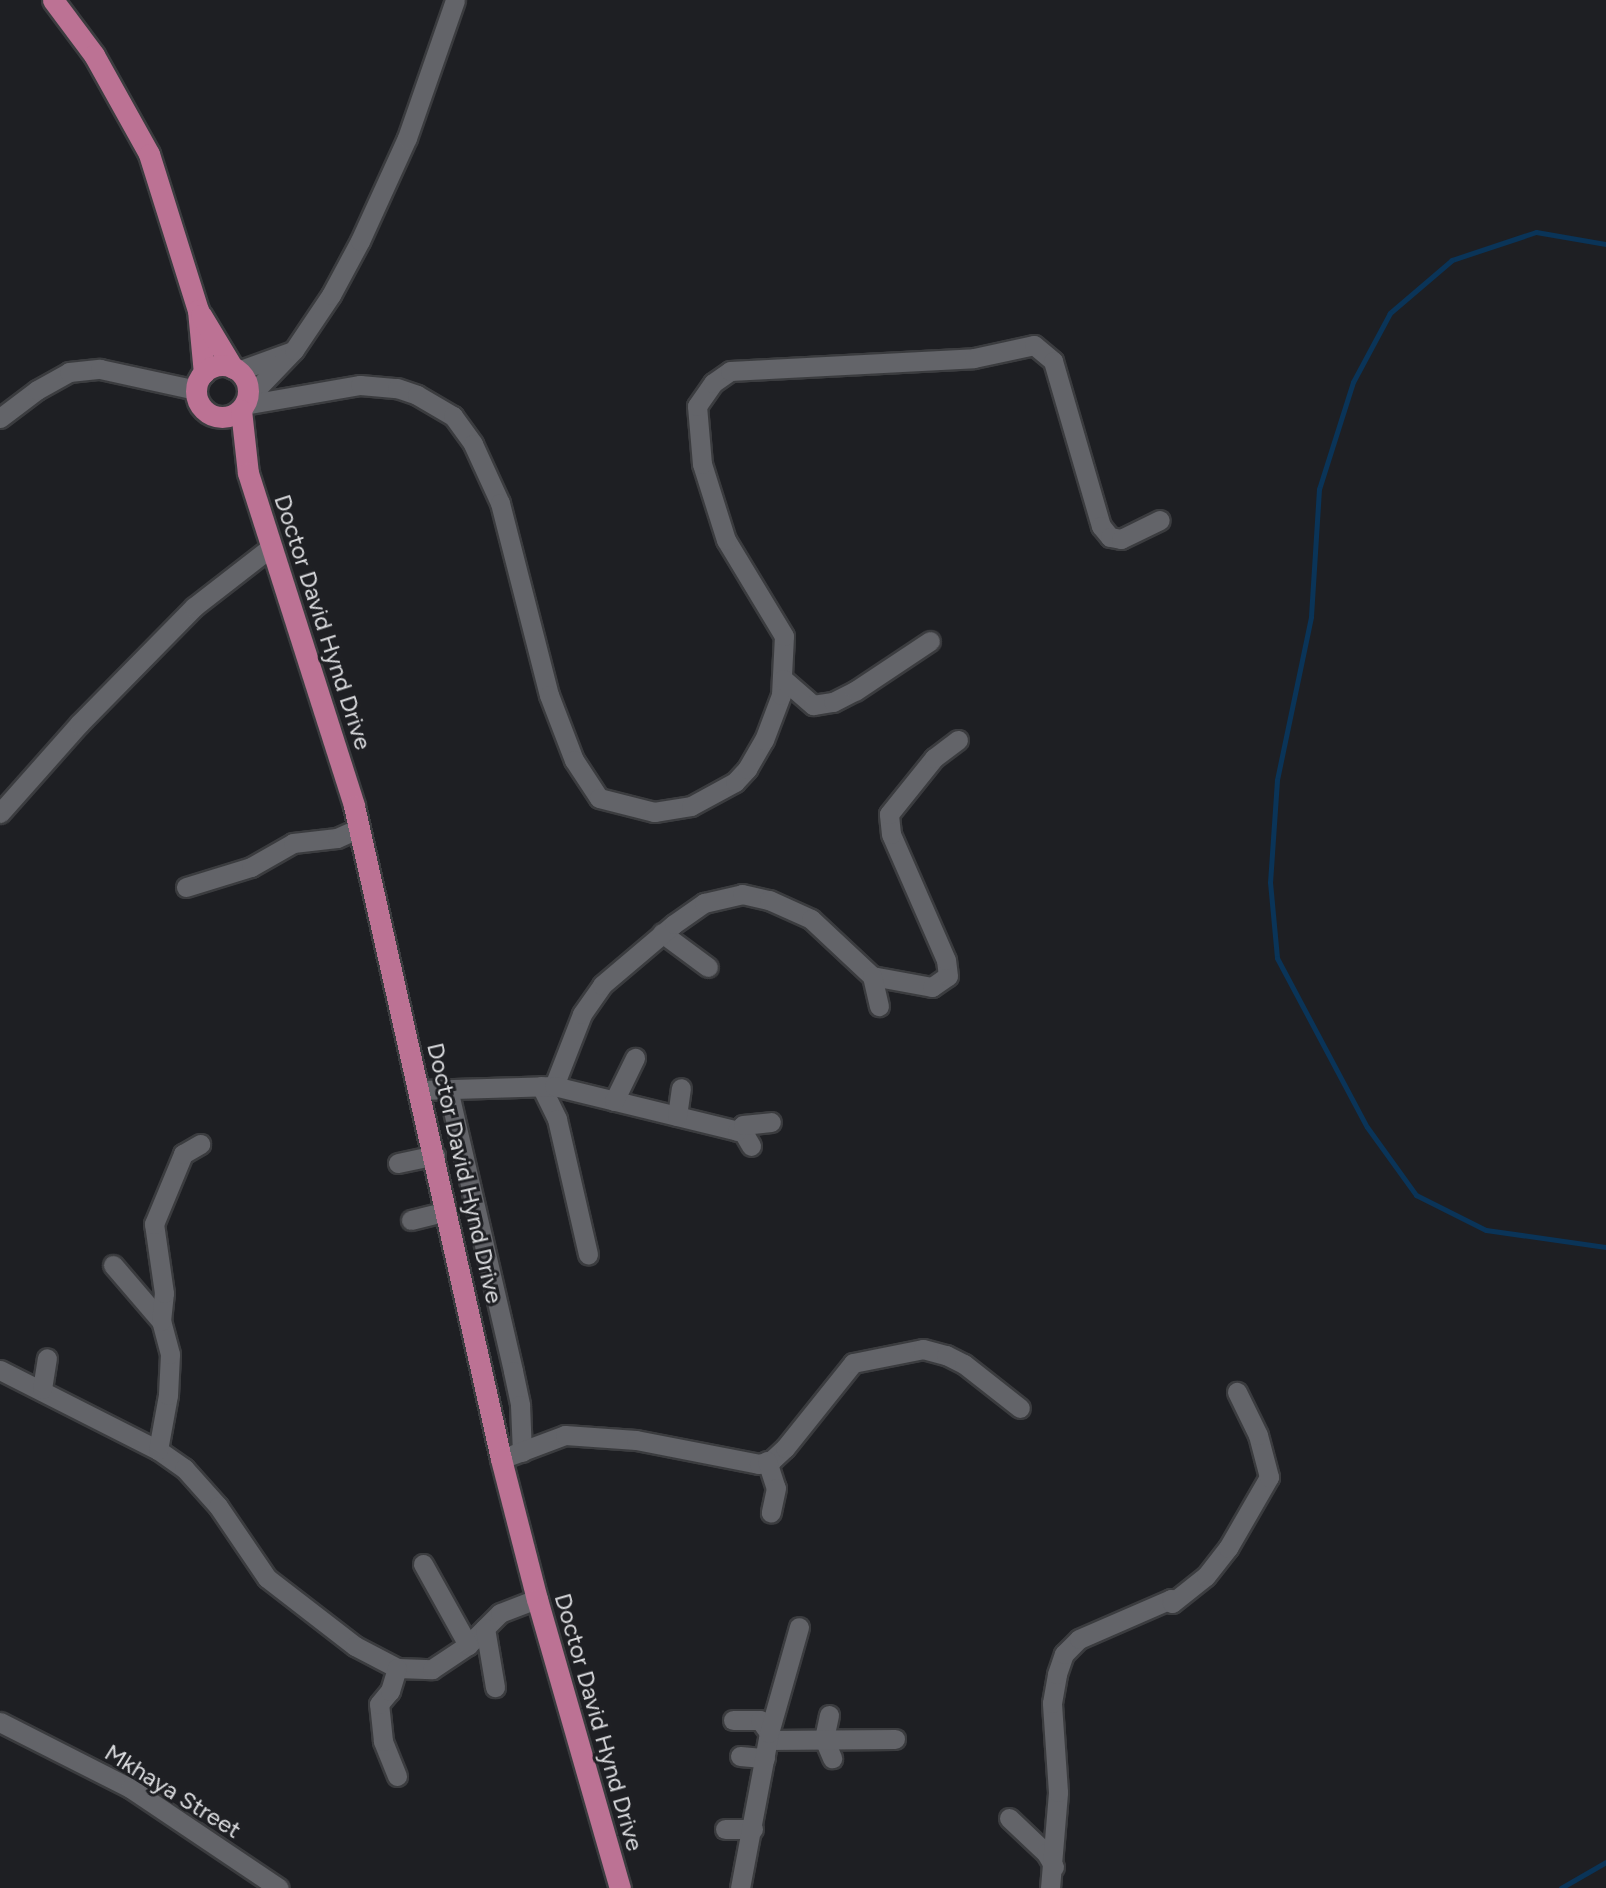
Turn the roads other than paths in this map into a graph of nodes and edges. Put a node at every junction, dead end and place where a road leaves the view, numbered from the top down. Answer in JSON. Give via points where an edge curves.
{"nodes":[{"id":1,"x":53,"y":0,"type":"edge"},
{"id":2,"x":455,"y":0,"type":"edge"},
{"id":3,"x":198,"y":310,"type":"junction"},
{"id":4,"x":294,"y":350,"type":"junction"},
{"id":5,"x":235,"y":369,"type":"junction"},
{"id":6,"x":200,"y":382,"type":"junction"},
{"id":7,"x":244,"y":404,"type":"junction"},
{"id":8,"x":217,"y":417,"type":"junction"},
{"id":9,"x":0,"y":418,"type":"edge"},
{"id":10,"x":248,"y":473,"type":"junction"},
{"id":11,"x":1160,"y":520,"type":"dead end"},
{"id":12,"x":271,"y":547,"type":"junction"},
{"id":13,"x":930,"y":641,"type":"dead end"},
{"id":14,"x":783,"y":679,"type":"junction"},
{"id":15,"x":958,"y":740,"type":"dead end"},
{"id":16,"x":0,"y":813,"type":"edge"},
{"id":17,"x":359,"y":828,"type":"junction"},
{"id":18,"x":186,"y":887,"type":"dead end"},
{"id":19,"x":662,"y":933,"type":"junction"},
{"id":20,"x":708,"y":967,"type":"dead end"},
{"id":21,"x":872,"y":976,"type":"junction"},
{"id":22,"x":878,"y":1006,"type":"dead end"},
{"id":23,"x":635,"y":1058,"type":"dead end"},
{"id":24,"x":547,"y":1086,"type":"junction"},
{"id":25,"x":681,"y":1088,"type":"dead end"},
{"id":26,"x":448,"y":1089,"type":"junction"},
{"id":27,"x":420,"y":1090,"type":"junction"},
{"id":28,"x":614,"y":1101,"type":"junction"},
{"id":29,"x":677,"y":1116,"type":"junction"},
{"id":30,"x":771,"y":1122,"type":"dead end"},
{"id":31,"x":200,"y":1144,"type":"dead end"},
{"id":32,"x":435,"y":1156,"type":"junction"},
{"id":33,"x":398,"y":1163,"type":"dead end"},
{"id":34,"x":447,"y":1211,"type":"junction"},
{"id":35,"x":411,"y":1220,"type":"dead end"},
{"id":36,"x":588,"y":1254,"type":"dead end"},
{"id":37,"x":113,"y":1265,"type":"dead end"},
{"id":38,"x":160,"y":1321,"type":"junction"},
{"id":39,"x":47,"y":1358,"type":"dead end"},
{"id":40,"x":0,"y":1370,"type":"edge"},
{"id":41,"x":42,"y":1389,"type":"junction"},
{"id":42,"x":1237,"y":1391,"type":"dead end"},
{"id":43,"x":1020,"y":1408,"type":"dead end"},
{"id":44,"x":158,"y":1450,"type":"junction"},
{"id":45,"x":522,"y":1451,"type":"junction"},
{"id":46,"x":501,"y":1459,"type":"junction"},
{"id":47,"x":767,"y":1461,"type":"junction"},
{"id":48,"x":771,"y":1512,"type":"dead end"},
{"id":49,"x":423,"y":1564,"type":"dead end"},
{"id":50,"x":537,"y":1599,"type":"junction"},
{"id":51,"x":799,"y":1627,"type":"dead end"},
{"id":52,"x":485,"y":1628,"type":"junction"},
{"id":53,"x":468,"y":1645,"type":"junction"},
{"id":54,"x":397,"y":1668,"type":"junction"},
{"id":55,"x":495,"y":1687,"type":"dead end"},
{"id":56,"x":829,"y":1715,"type":"dead end"},
{"id":57,"x":733,"y":1720,"type":"dead end"},
{"id":58,"x":0,"y":1722,"type":"edge"},
{"id":59,"x":824,"y":1739,"type":"junction"},
{"id":60,"x":895,"y":1739,"type":"dead end"},
{"id":61,"x":767,"y":1744,"type":"junction"},
{"id":62,"x":740,"y":1756,"type":"dead end"},
{"id":63,"x":832,"y":1758,"type":"dead end"},
{"id":64,"x":397,"y":1776,"type":"dead end"},
{"id":65,"x":1009,"y":1818,"type":"dead end"},
{"id":66,"x":726,"y":1829,"type":"dead end"},
{"id":67,"x":753,"y":1829,"type":"junction"},
{"id":68,"x":1054,"y":1867,"type":"junction"},
{"id":69,"x":279,"y":1888,"type":"edge"},
{"id":70,"x":620,"y":1888,"type":"edge"},
{"id":71,"x":740,"y":1888,"type":"edge"},
{"id":72,"x":1050,"y":1888,"type":"edge"}],
"edges":[{"from":1,"to":3,"type":"main road","via":[[94,55],[149,154]]},
{"from":2,"to":4,"type":"street","via":[[407,138],[360,241]]},
{"from":3,"to":5,"type":"main road"},
{"from":3,"to":6,"type":"main road"},
{"from":4,"to":5,"type":"street"},
{"from":4,"to":7,"type":"street"},
{"from":5,"to":6,"type":"main road","via":[[220,366]]},
{"from":5,"to":7,"type":"main road","via":[[246,381]]},
{"from":6,"to":8,"type":"main road","via":[[202,407]]},
{"from":6,"to":9,"type":"street","via":[[100,369],[69,372]]},
{"from":7,"to":8,"type":"main road","via":[[230,416]]},
{"from":7,"to":10,"type":"main road","name":"Doctor David Hynd Drive"},
{"from":7,"to":14,"type":"street","via":[[360,385],[397,388],[453,416],[473,444],[500,503],[549,695],[574,760],[598,798],[654,812],[691,806],[714,796],[747,769],[764,740],[782,695]]},
{"from":8,"to":10,"type":"main road","name":"Doctor David Hynd Drive"},
{"from":10,"to":12,"type":"main road","name":"Doctor David Hynd Drive"},
{"from":11,"to":14,"type":"street","via":[[1121,539],[1110,537],[1101,526],[1053,361],[1034,345],[974,358],[730,371],[712,383],[697,405],[702,464],[726,540],[784,636]]},
{"from":12,"to":16,"type":"street","via":[[194,607],[79,724]]},
{"from":12,"to":17,"type":"main road","name":"Doctor David Hynd Drive"},
{"from":13,"to":14,"type":"street","via":[[833,702],[813,705]]},
{"from":15,"to":21,"type":"street","via":[[934,758],[889,814],[891,834],[946,960],[948,976],[932,987]]},
{"from":17,"to":18,"type":"street","via":[[337,838],[293,843],[251,867]]},
{"from":17,"to":27,"type":"main road","name":"Doctor David Hynd Drive"},
{"from":19,"to":20,"type":"street"},
{"from":19,"to":21,"type":"street","via":[[704,903],[742,894],[811,919]]},
{"from":19,"to":24,"type":"street","via":[[602,985],[582,1014]]},
{"from":21,"to":22,"type":"street"},
{"from":23,"to":28,"type":"street"},
{"from":24,"to":26,"type":"street"},
{"from":24,"to":28,"type":"street"},
{"from":24,"to":36,"type":"street"},
{"from":25,"to":29,"type":"street"},
{"from":26,"to":27,"type":"street"},
{"from":26,"to":45,"type":"street","via":[[515,1382]]},
{"from":27,"to":32,"type":"main road","name":"Doctor David Hynd Drive"},
{"from":28,"to":29,"type":"street"},
{"from":29,"to":30,"type":"street","via":[[740,1130],[743,1125]]},
{"from":31,"to":38,"type":"street","via":[[183,1154],[154,1224],[164,1293]]},
{"from":32,"to":33,"type":"street"},
{"from":32,"to":34,"type":"main road","name":"Doctor David Hynd Drive"},
{"from":34,"to":35,"type":"street"},
{"from":34,"to":46,"type":"main road","name":"Doctor David Hynd Drive"},
{"from":37,"to":38,"type":"street"},
{"from":38,"to":44,"type":"street","via":[[170,1354]]},
{"from":39,"to":41,"type":"street"},
{"from":40,"to":41,"type":"street"},
{"from":41,"to":44,"type":"street"},
{"from":42,"to":68,"type":"street","via":[[1258,1435],[1269,1477],[1228,1548],[1206,1576],[1171,1603],[1171,1599],[1079,1639],[1060,1664],[1052,1703],[1058,1792]]},
{"from":43,"to":47,"type":"street","via":[[989,1381],[946,1355],[923,1349],[870,1359],[853,1363],[785,1448]]},
{"from":44,"to":54,"type":"street","via":[[184,1468],[218,1506],[267,1578],[355,1646]]},
{"from":45,"to":46,"type":"street"},
{"from":45,"to":47,"type":"street","via":[[565,1435],[636,1440],[672,1450],[760,1464]]},
{"from":46,"to":50,"type":"main road","name":"Doctor David Hynd Drive"},
{"from":47,"to":48,"type":"street","via":[[776,1488]]},
{"from":49,"to":53,"type":"street"},
{"from":50,"to":52,"type":"street","via":[[500,1613]]},
{"from":50,"to":70,"type":"main road","name":"Doctor David Hynd Drive"},
{"from":51,"to":61,"type":"street"},
{"from":52,"to":53,"type":"street"},
{"from":52,"to":55,"type":"street"},
{"from":53,"to":54,"type":"street","via":[[432,1669]]},
{"from":54,"to":64,"type":"street","via":[[390,1691],[379,1704],[383,1741]]},
{"from":56,"to":59,"type":"street"},
{"from":57,"to":61,"type":"street","via":[[760,1720]]},
{"from":58,"to":69,"type":"street","name":"Mkhaya Street","via":[[130,1788]]},
{"from":59,"to":60,"type":"street"},
{"from":59,"to":61,"type":"street"},
{"from":59,"to":63,"type":"street"},
{"from":61,"to":62,"type":"street"},
{"from":61,"to":67,"type":"street"},
{"from":65,"to":68,"type":"street","via":[[1046,1853]]},
{"from":66,"to":67,"type":"street"},
{"from":67,"to":71,"type":"street","via":[[736,1866]]},
{"from":68,"to":72,"type":"street"}]}
